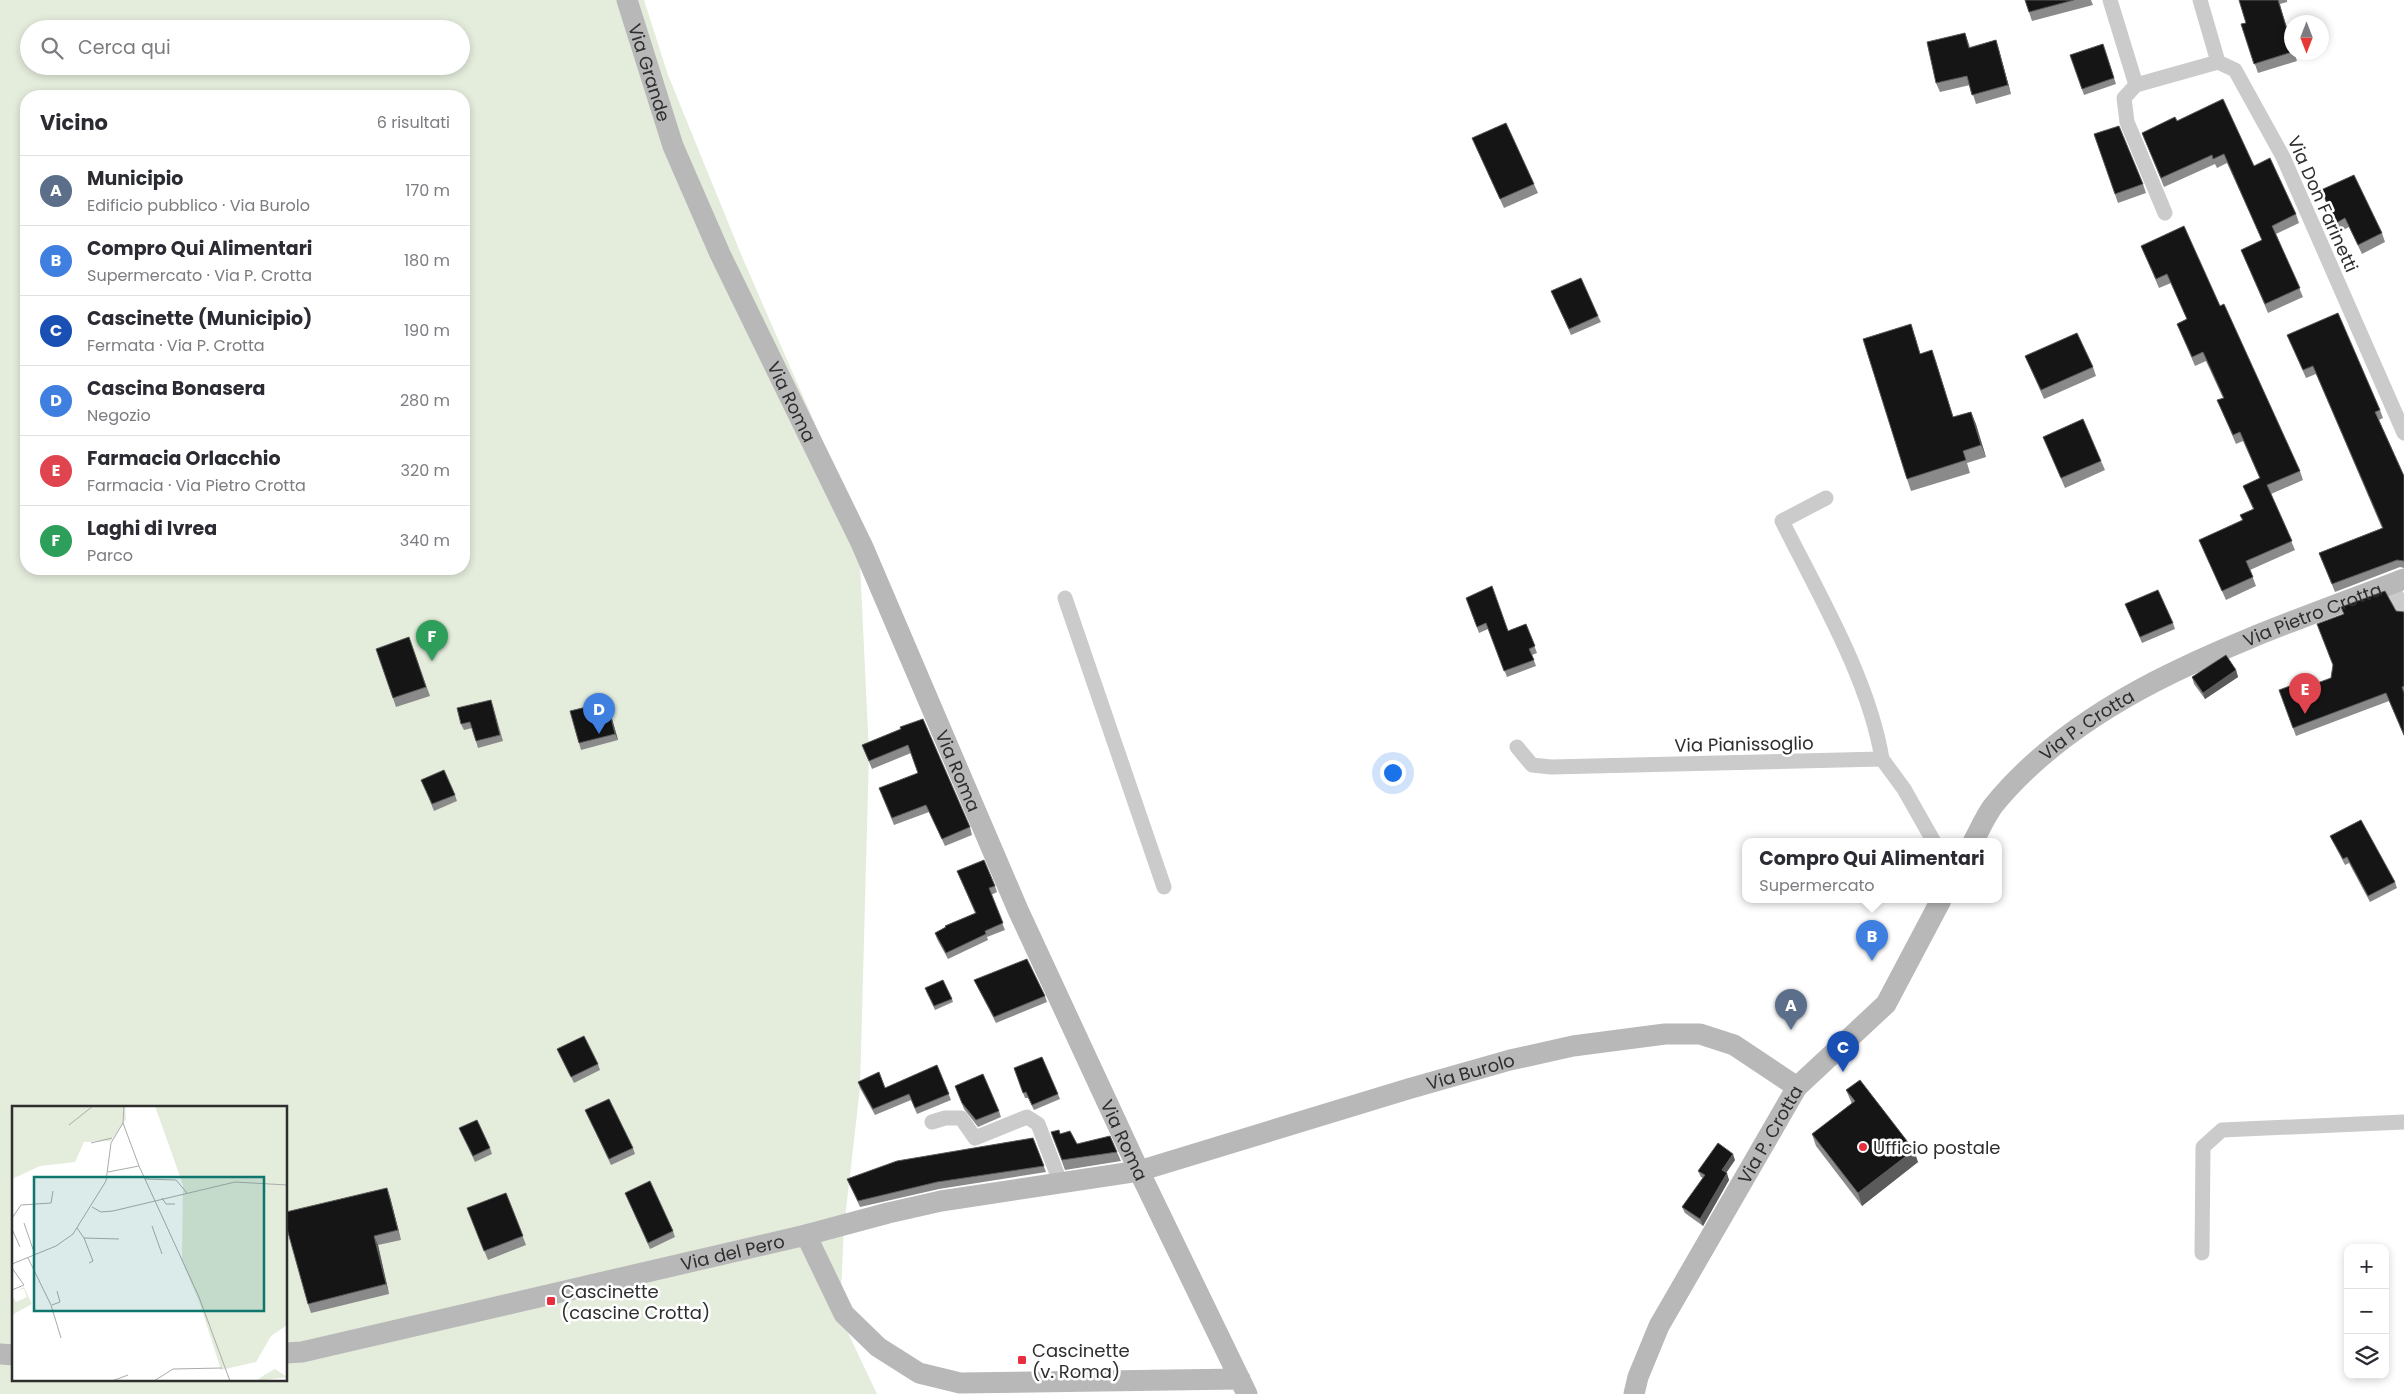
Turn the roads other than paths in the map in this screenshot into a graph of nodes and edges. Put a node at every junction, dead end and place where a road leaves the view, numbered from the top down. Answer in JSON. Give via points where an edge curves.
{"nodes":[{"id":1,"x":627,"y":0,"type":"edge"},
{"id":2,"x":2110,"y":0,"type":"edge"},
{"id":3,"x":2200,"y":0,"type":"edge"},
{"id":4,"x":2218,"y":62,"type":"junction"},
{"id":5,"x":2136,"y":85,"type":"junction"},
{"id":6,"x":673,"y":146,"type":"joint"},
{"id":7,"x":2165,"y":213,"type":"dead end"},
{"id":8,"x":2404,"y":433,"type":"edge"},
{"id":9,"x":1826,"y":498,"type":"dead end"},
{"id":10,"x":2398,"y":581,"type":"edge"},
{"id":11,"x":1065,"y":598,"type":"dead end"},
{"id":12,"x":2404,"y":611,"type":"edge"},
{"id":13,"x":2233,"y":646,"type":"joint"},
{"id":14,"x":1517,"y":747,"type":"dead end"},
{"id":15,"x":1882,"y":759,"type":"junction"},
{"id":16,"x":1932,"y":838,"type":"edge"},
{"id":17,"x":1975,"y":838,"type":"edge"},
{"id":18,"x":1164,"y":887,"type":"dead end"},
{"id":19,"x":1939,"y":903,"type":"edge"},
{"id":20,"x":1797,"y":1087,"type":"junction"},
{"id":21,"x":932,"y":1122,"type":"dead end"},
{"id":22,"x":2404,"y":1122,"type":"edge"},
{"id":23,"x":1139,"y":1171,"type":"junction"},
{"id":24,"x":1061,"y":1184,"type":"junction"},
{"id":25,"x":806,"y":1235,"type":"junction"},
{"id":26,"x":2202,"y":1253,"type":"dead end"},
{"id":27,"x":288,"y":1353,"type":"edge"},
{"id":28,"x":1244,"y":1387,"type":"edge"},
{"id":29,"x":1634,"y":1394,"type":"edge"}],
"edges":[{"from":1,"to":6,"type":"street","name":"Via Grande"},
{"from":2,"to":5,"type":"street"},
{"from":3,"to":4,"type":"street"},
{"from":4,"to":5,"type":"street"},
{"from":4,"to":8,"type":"street","name":"Via Don Farinetti","via":[[2235,70],[2283,157]]},
{"from":5,"to":7,"type":"street","via":[[2124,98],[2128,122]]},
{"from":6,"to":23,"type":"street","name":"Via Roma","via":[[720,254],[862,545],[1018,910]]},
{"from":9,"to":15,"type":"street","via":[[1782,521],[1864,693]]},
{"from":10,"to":12,"type":"street","name":"Via Pietro Crotta"},
{"from":10,"to":13,"type":"street","name":"Via Pietro Crotta"},
{"from":11,"to":18,"type":"street"},
{"from":13,"to":17,"type":"street","name":"Via P. Crotta","via":[[2167,675],[2066,736],[1993,807]]},
{"from":14,"to":15,"type":"street","name":"Via Pianissoglio","via":[[1532,765],[1551,768]]},
{"from":15,"to":16,"type":"street","via":[[1904,789]]},
{"from":19,"to":20,"type":"street","name":"Via P. Crotta","via":[[1886,1004]]},
{"from":20,"to":23,"type":"street","name":"Via Burolo","via":[[1734,1045],[1700,1034],[1665,1034],[1573,1046],[1510,1060]]},
{"from":20,"to":29,"type":"street","name":"Via P. Crotta","via":[[1658,1326]]},
{"from":21,"to":24,"type":"street","via":[[961,1118],[975,1138],[1027,1118],[1038,1124]]},
{"from":22,"to":26,"type":"street","via":[[2222,1130],[2203,1147]]},
{"from":23,"to":24,"type":"street","name":"Via del Pero"},
{"from":23,"to":28,"type":"street","name":"Via Roma"},
{"from":24,"to":25,"type":"street","name":"Via del Pero","via":[[940,1201]]},
{"from":25,"to":27,"type":"street","name":"Via del Pero"},
{"from":25,"to":28,"type":"street","via":[[844,1314],[878,1346],[919,1373],[960,1383]]}]}
